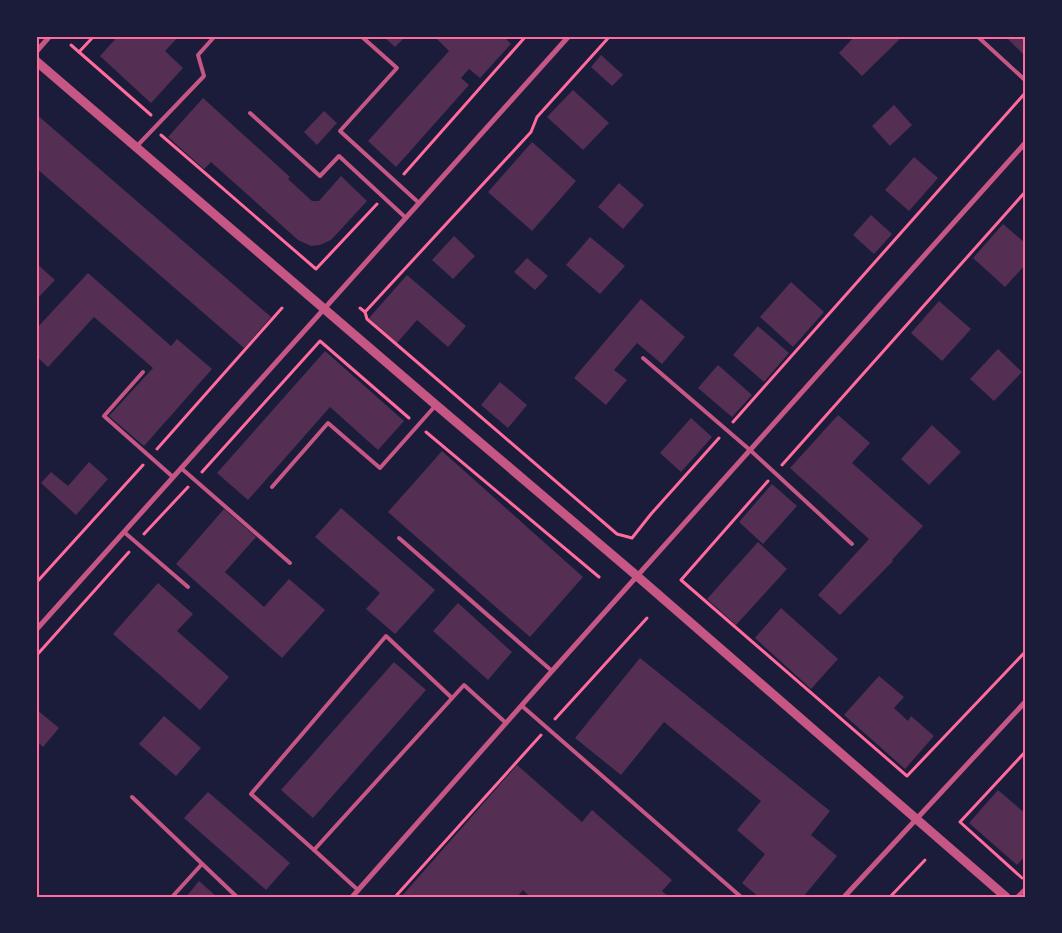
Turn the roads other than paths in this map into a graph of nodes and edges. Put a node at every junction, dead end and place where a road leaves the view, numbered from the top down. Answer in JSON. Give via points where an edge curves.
{"nodes":[{"id":1,"x":50,"y":36,"type":"edge"},
{"id":2,"x":215,"y":36,"type":"edge"},
{"id":3,"x":361,"y":36,"type":"edge"},
{"id":4,"x":569,"y":36,"type":"edge"},
{"id":5,"x":977,"y":36,"type":"edge"},
{"id":6,"x":36,"y":52,"type":"edge"},
{"id":7,"x":36,"y":61,"type":"edge"},
{"id":8,"x":1026,"y":81,"type":"edge"},
{"id":9,"x":250,"y":112,"type":"dead end"},
{"id":10,"x":1026,"y":142,"type":"edge"},
{"id":11,"x":136,"y":147,"type":"junction"},
{"id":12,"x":419,"y":204,"type":"junction"},
{"id":13,"x":406,"y":218,"type":"junction"},
{"id":14,"x":324,"y":309,"type":"junction"},
{"id":15,"x":643,"y":358,"type":"dead end"},
{"id":16,"x":143,"y":372,"type":"dead end"},
{"id":17,"x":436,"y":405,"type":"junction"},
{"id":18,"x":750,"y":450,"type":"junction"},
{"id":19,"x":181,"y":468,"type":"junction"},
{"id":20,"x":173,"y":477,"type":"junction"},
{"id":21,"x":272,"y":487,"type":"dead end"},
{"id":22,"x":124,"y":532,"type":"junction"},
{"id":23,"x":398,"y":538,"type":"dead end"},
{"id":24,"x":852,"y":544,"type":"dead end"},
{"id":25,"x":290,"y":563,"type":"dead end"},
{"id":26,"x":637,"y":576,"type":"junction"},
{"id":27,"x":188,"y":587,"type":"dead end"},
{"id":28,"x":36,"y":630,"type":"edge"},
{"id":29,"x":552,"y":670,"type":"junction"},
{"id":30,"x":452,"y":698,"type":"junction"},
{"id":31,"x":1026,"y":701,"type":"edge"},
{"id":32,"x":522,"y":706,"type":"junction"},
{"id":33,"x":506,"y":723,"type":"junction"},
{"id":34,"x":132,"y":797,"type":"dead end"},
{"id":35,"x":916,"y":819,"type":"junction"},
{"id":36,"x":314,"y":850,"type":"junction"},
{"id":37,"x":202,"y":864,"type":"junction"},
{"id":38,"x":1026,"y":888,"type":"edge"},
{"id":39,"x":358,"y":890,"type":"junction"},
{"id":40,"x":740,"y":896,"type":"edge"},
{"id":41,"x":172,"y":897,"type":"edge"},
{"id":42,"x":236,"y":897,"type":"edge"},
{"id":43,"x":352,"y":897,"type":"edge"},
{"id":44,"x":844,"y":897,"type":"edge"},
{"id":45,"x":1006,"y":897,"type":"edge"},
{"id":46,"x":1017,"y":897,"type":"edge"}],
"edges":[{"from":1,"to":6,"type":"street"},
{"from":2,"to":11,"type":"lane","via":[[198,55],[204,76]]},
{"from":3,"to":12,"type":"lane","via":[[397,68],[340,131]]},
{"from":4,"to":12,"type":"street"},
{"from":5,"to":8,"type":"lane"},
{"from":7,"to":11,"type":"street"},
{"from":9,"to":13,"type":"lane","via":[[320,176],[339,156]]},
{"from":10,"to":18,"type":"street"},
{"from":11,"to":14,"type":"street"},
{"from":12,"to":13,"type":"street"},
{"from":13,"to":14,"type":"street"},
{"from":14,"to":17,"type":"street"},
{"from":14,"to":19,"type":"street"},
{"from":15,"to":18,"type":"lane"},
{"from":16,"to":20,"type":"lane","via":[[104,416]]},
{"from":17,"to":21,"type":"lane","via":[[380,468],[328,423]]},
{"from":17,"to":26,"type":"street"},
{"from":18,"to":24,"type":"lane"},
{"from":18,"to":26,"type":"street"},
{"from":19,"to":20,"type":"street"},
{"from":19,"to":25,"type":"lane"},
{"from":20,"to":22,"type":"street"},
{"from":22,"to":27,"type":"lane"},
{"from":22,"to":28,"type":"street"},
{"from":23,"to":29,"type":"lane"},
{"from":26,"to":29,"type":"street"},
{"from":26,"to":35,"type":"street"},
{"from":29,"to":32,"type":"street"},
{"from":30,"to":33,"type":"lane","via":[[464,685]]},
{"from":30,"to":36,"type":"lane"},
{"from":30,"to":36,"type":"lane","via":[[386,636],[250,794]]},
{"from":31,"to":35,"type":"street"},
{"from":32,"to":33,"type":"street"},
{"from":32,"to":40,"type":"lane"},
{"from":33,"to":39,"type":"street"},
{"from":34,"to":37,"type":"lane"},
{"from":35,"to":44,"type":"street"},
{"from":35,"to":45,"type":"street"},
{"from":36,"to":39,"type":"lane"},
{"from":37,"to":41,"type":"lane"},
{"from":37,"to":42,"type":"lane"},
{"from":38,"to":46,"type":"lane"},
{"from":39,"to":43,"type":"street"}]}
